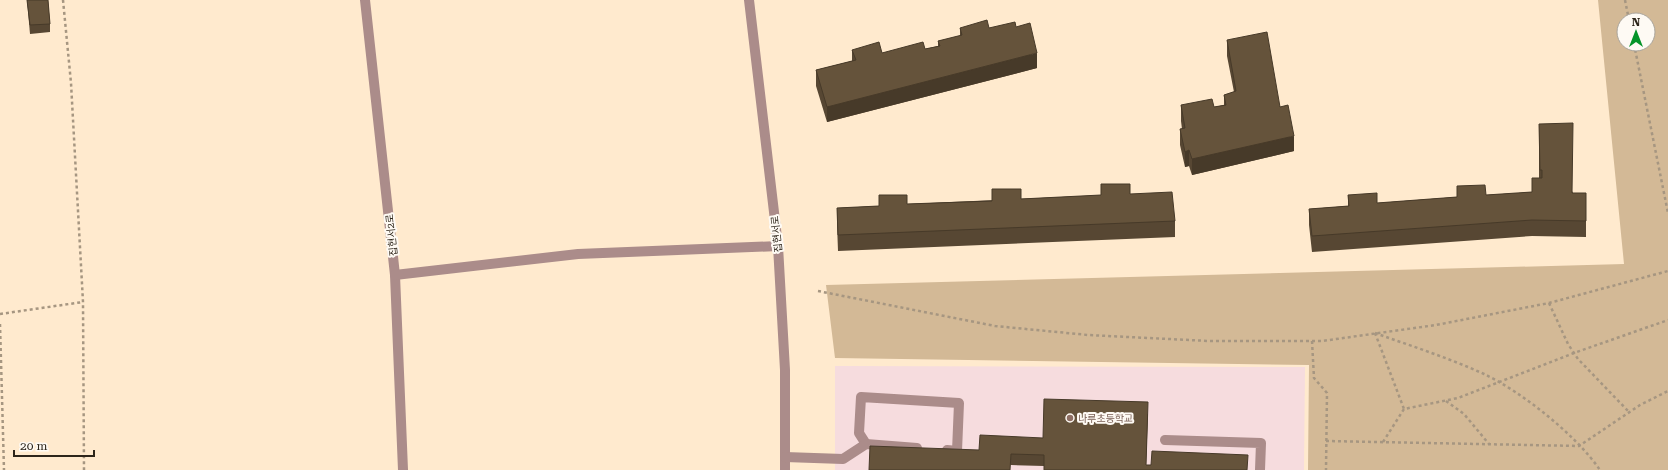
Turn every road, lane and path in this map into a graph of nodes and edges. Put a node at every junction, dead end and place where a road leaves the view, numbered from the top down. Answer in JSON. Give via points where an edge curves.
{"nodes":[{"id":1,"x":62,"y":0,"type":"edge"},
{"id":2,"x":365,"y":0,"type":"edge"},
{"id":3,"x":749,"y":0,"type":"edge"},
{"id":4,"x":1625,"y":0,"type":"edge"},
{"id":5,"x":1627,"y":12,"type":"edge"},
{"id":6,"x":1636,"y":52,"type":"edge"},
{"id":7,"x":1668,"y":213,"type":"edge"},
{"id":8,"x":778,"y":246,"type":"junction"},
{"id":9,"x":1668,"y":271,"type":"edge"},
{"id":10,"x":395,"y":275,"type":"junction"},
{"id":11,"x":818,"y":291,"type":"dead end"},
{"id":12,"x":83,"y":302,"type":"junction"},
{"id":13,"x":1549,"y":303,"type":"junction"},
{"id":14,"x":0,"y":314,"type":"edge"},
{"id":15,"x":1668,"y":320,"type":"edge"},
{"id":16,"x":0,"y":324,"type":"edge"},
{"id":17,"x":1375,"y":333,"type":"junction"},
{"id":18,"x":1312,"y":341,"type":"junction"},
{"id":19,"x":1574,"y":353,"type":"junction"},
{"id":20,"x":1498,"y":382,"type":"junction"},
{"id":21,"x":1668,"y":391,"type":"edge"},
{"id":22,"x":1446,"y":400,"type":"junction"},
{"id":23,"x":1404,"y":409,"type":"junction"},
{"id":24,"x":1629,"y":412,"type":"junction"},
{"id":25,"x":1165,"y":440,"type":"dead end"},
{"id":26,"x":1326,"y":442,"type":"junction"},
{"id":27,"x":1383,"y":442,"type":"junction"},
{"id":28,"x":866,"y":444,"type":"junction"},
{"id":29,"x":1490,"y":444,"type":"junction"},
{"id":30,"x":1579,"y":446,"type":"junction"},
{"id":31,"x":785,"y":457,"type":"junction"},
{"id":32,"x":4,"y":470,"type":"edge"},
{"id":33,"x":84,"y":470,"type":"edge"},
{"id":34,"x":403,"y":470,"type":"edge"},
{"id":35,"x":785,"y":470,"type":"edge"},
{"id":36,"x":1260,"y":470,"type":"edge"},
{"id":37,"x":1326,"y":470,"type":"edge"},
{"id":38,"x":1600,"y":470,"type":"edge"}],
"edges":[{"from":1,"to":12,"type":"path","via":[[71,84]]},
{"from":2,"to":10,"type":"street","name":"집현서2로"},
{"from":3,"to":8,"type":"street","name":"집현서로"},
{"from":4,"to":5,"type":"path"},
{"from":6,"to":7,"type":"path"},
{"from":8,"to":10,"type":"street","via":[[578,254]]},
{"from":8,"to":31,"type":"street","name":"집현서로","via":[[785,370]]},
{"from":9,"to":13,"type":"path"},
{"from":10,"to":34,"type":"street","name":"집현서2로"},
{"from":11,"to":18,"type":"path","via":[[995,326],[1096,336],[1209,341]]},
{"from":12,"to":14,"type":"path"},
{"from":12,"to":33,"type":"path"},
{"from":13,"to":17,"type":"path"},
{"from":13,"to":19,"type":"path"},
{"from":15,"to":19,"type":"path"},
{"from":16,"to":32,"type":"path"},
{"from":17,"to":18,"type":"path"},
{"from":17,"to":20,"type":"path","via":[[1484,374]]},
{"from":17,"to":23,"type":"path"},
{"from":18,"to":26,"type":"path","via":[[1314,378],[1327,393]]},
{"from":19,"to":20,"type":"path"},
{"from":19,"to":24,"type":"path"},
{"from":20,"to":22,"type":"path","via":[[1458,398]]},
{"from":20,"to":30,"type":"path","via":[[1558,424]]},
{"from":21,"to":24,"type":"path"},
{"from":22,"to":23,"type":"path"},
{"from":22,"to":29,"type":"path","via":[[1464,414]]},
{"from":23,"to":27,"type":"path"},
{"from":24,"to":30,"type":"path"},
{"from":25,"to":36,"type":"street","via":[[1261,443]]},
{"from":26,"to":27,"type":"path"},
{"from":26,"to":37,"type":"path"},
{"from":27,"to":29,"type":"path"},
{"from":28,"to":28,"type":"street","via":[[957,451],[959,403],[861,397],[859,432]]},
{"from":28,"to":31,"type":"street","via":[[843,459]]},
{"from":29,"to":30,"type":"path"},
{"from":30,"to":38,"type":"path"},
{"from":31,"to":35,"type":"street","name":"집현서로"}]}
